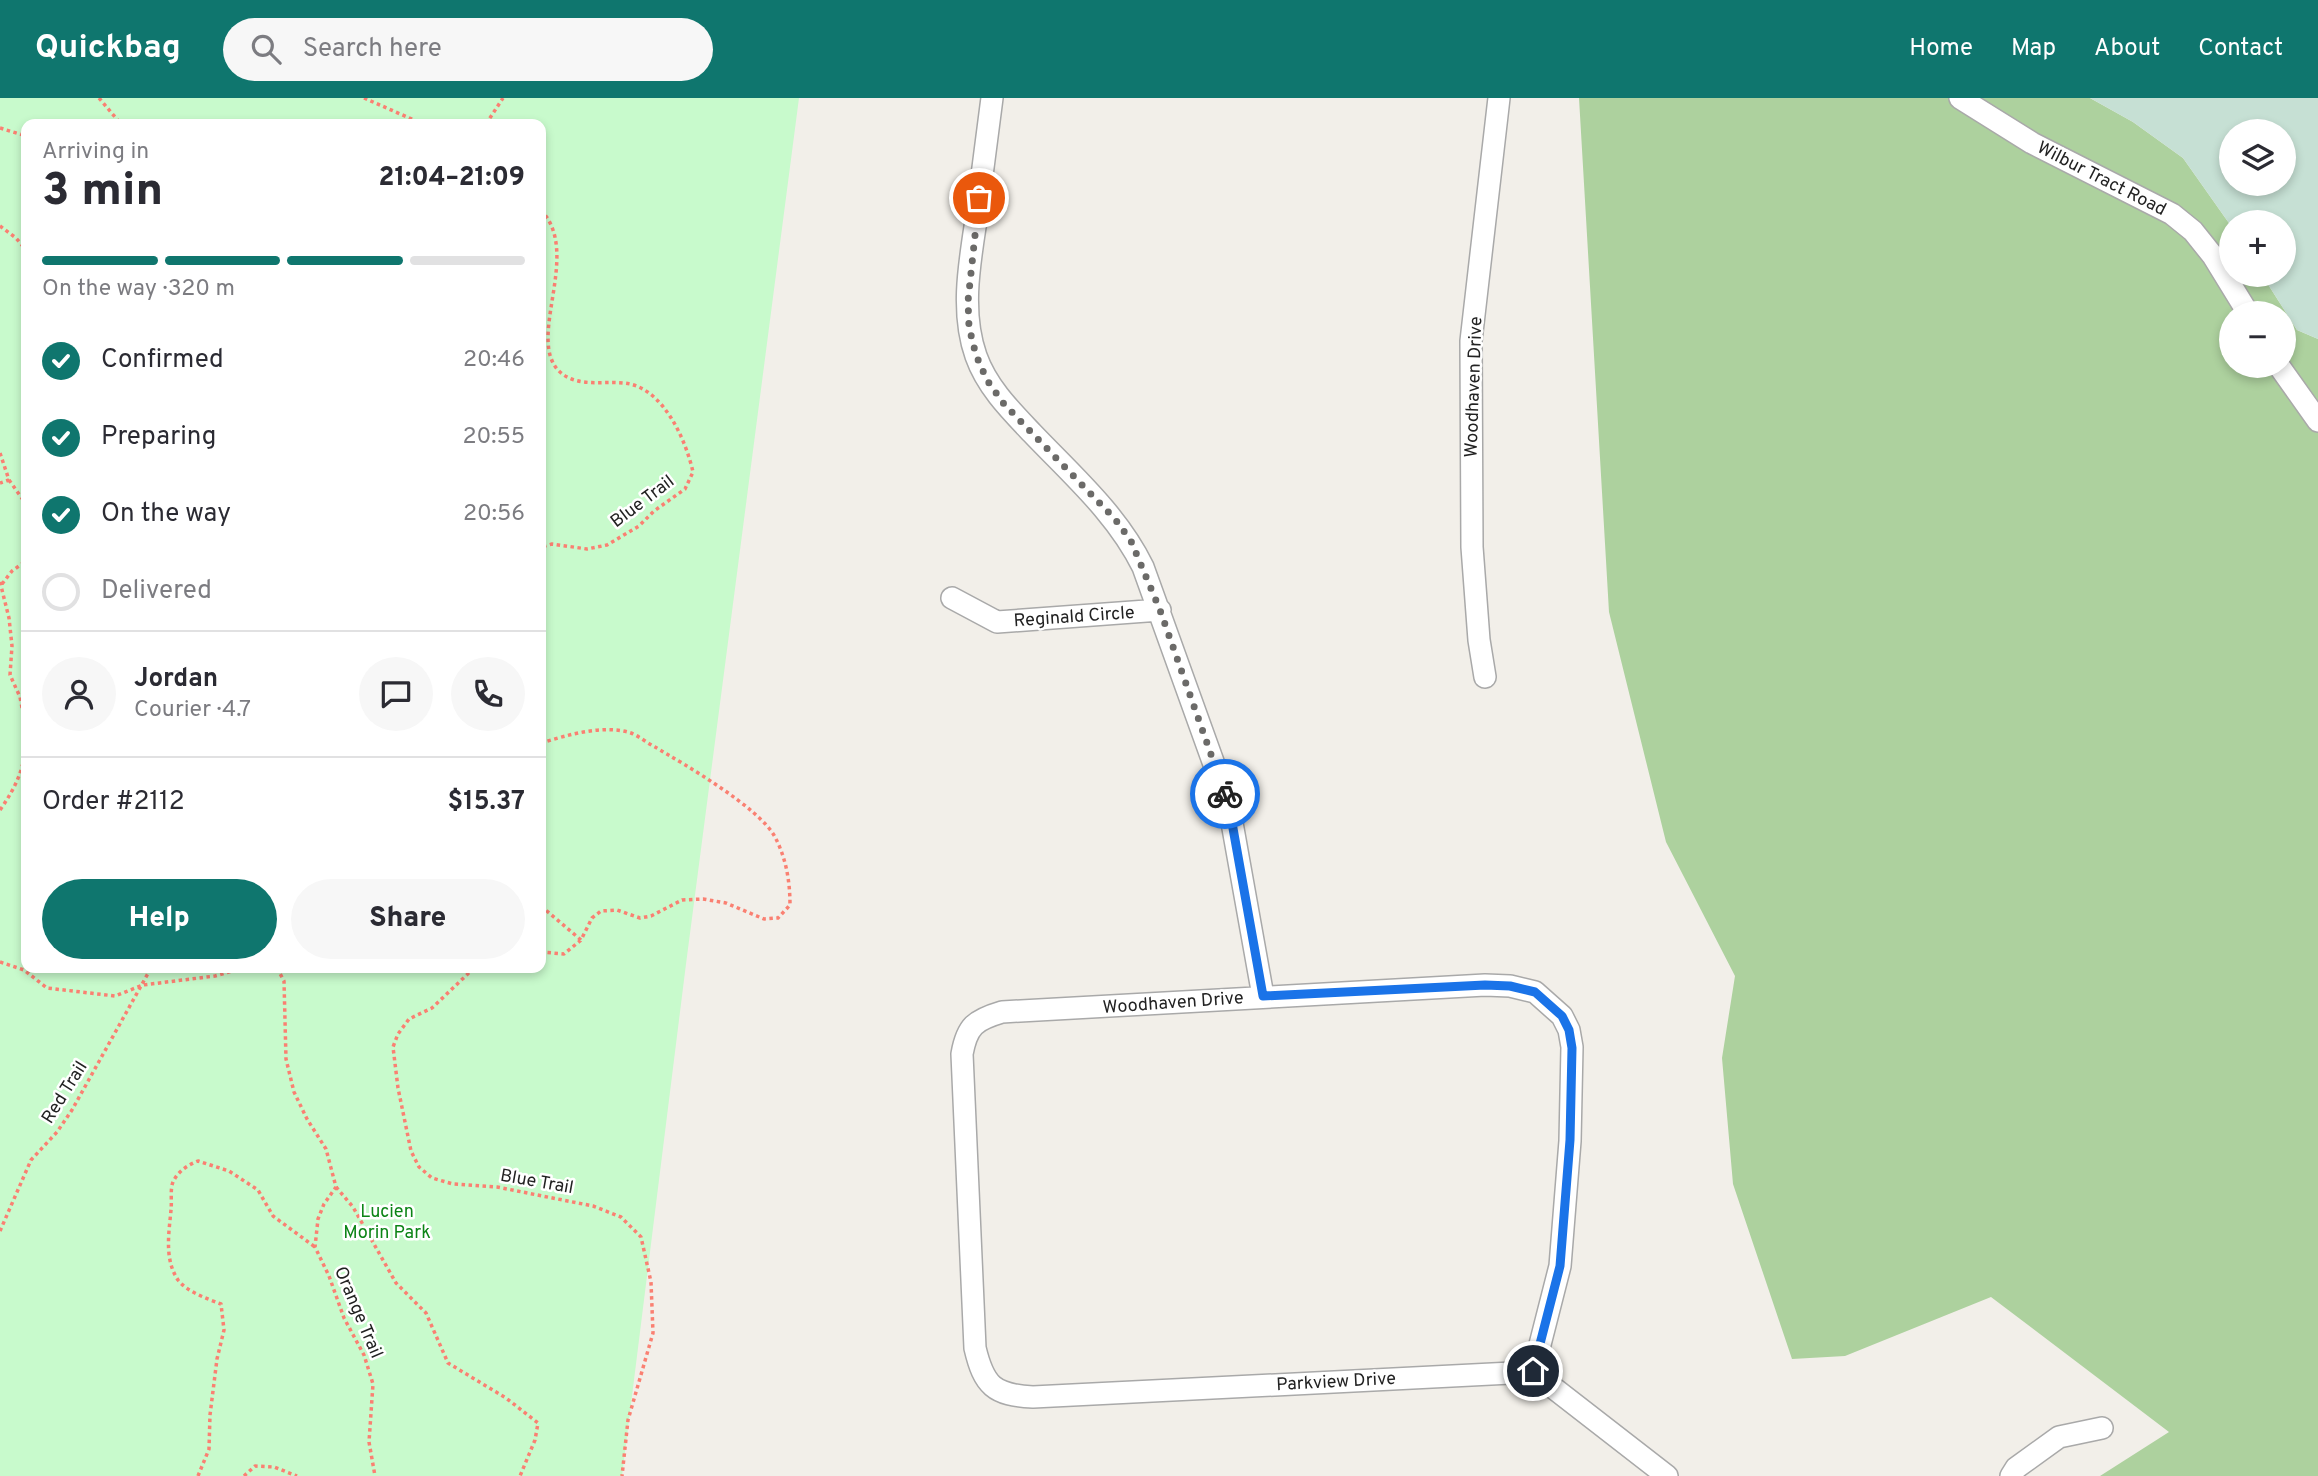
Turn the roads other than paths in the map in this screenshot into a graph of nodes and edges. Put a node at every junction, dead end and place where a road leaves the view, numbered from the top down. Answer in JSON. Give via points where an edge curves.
{"nodes":[{"id":1,"x":992,"y":98,"type":"edge"},
{"id":2,"x":1499,"y":98,"type":"edge"},
{"id":3,"x":1960,"y":98,"type":"edge"},
{"id":4,"x":2241,"y":301,"type":"edge"},
{"id":5,"x":2288,"y":378,"type":"edge"},
{"id":6,"x":2318,"y":421,"type":"edge"},
{"id":7,"x":953,"y":598,"type":"dead end"},
{"id":8,"x":1160,"y":610,"type":"junction"},
{"id":9,"x":1485,"y":677,"type":"dead end"},
{"id":10,"x":1263,"y":996,"type":"junction"},
{"id":11,"x":980,"y":1369,"type":"joint"},
{"id":12,"x":1533,"y":1371,"type":"junction"},
{"id":13,"x":2102,"y":1428,"type":"dead end"},
{"id":14,"x":1667,"y":1476,"type":"edge"},
{"id":15,"x":2011,"y":1476,"type":"edge"}],
"edges":[{"from":1,"to":8,"type":"street","via":[[969,272],[969,327],[976,355],[1004,404],[1131,541]]},
{"from":2,"to":9,"type":"street","name":"Woodhaven Drive","via":[[1471,341],[1472,547]]},
{"from":3,"to":4,"type":"street","name":"Wilbur Tract Road","via":[[2032,142],[2172,214],[2213,256]]},
{"from":5,"to":6,"type":"street"},
{"from":7,"to":8,"type":"street","name":"Reginald Circle","via":[[997,622]]},
{"from":8,"to":10,"type":"street","via":[[1229,806]]},
{"from":10,"to":11,"type":"street","name":"Woodhaven Drive","via":[[1002,1012],[975,1023],[965,1037],[962,1054],[975,1348]]},
{"from":10,"to":12,"type":"street","name":"Woodhaven Drive","via":[[1510,986],[1535,992],[1562,1016],[1572,1048],[1560,1266]]},
{"from":11,"to":12,"type":"street","name":"Parkview Drive","via":[[993,1387],[1010,1396],[1033,1397]]},
{"from":12,"to":14,"type":"street"},
{"from":13,"to":15,"type":"street","via":[[2059,1437]]}]}
